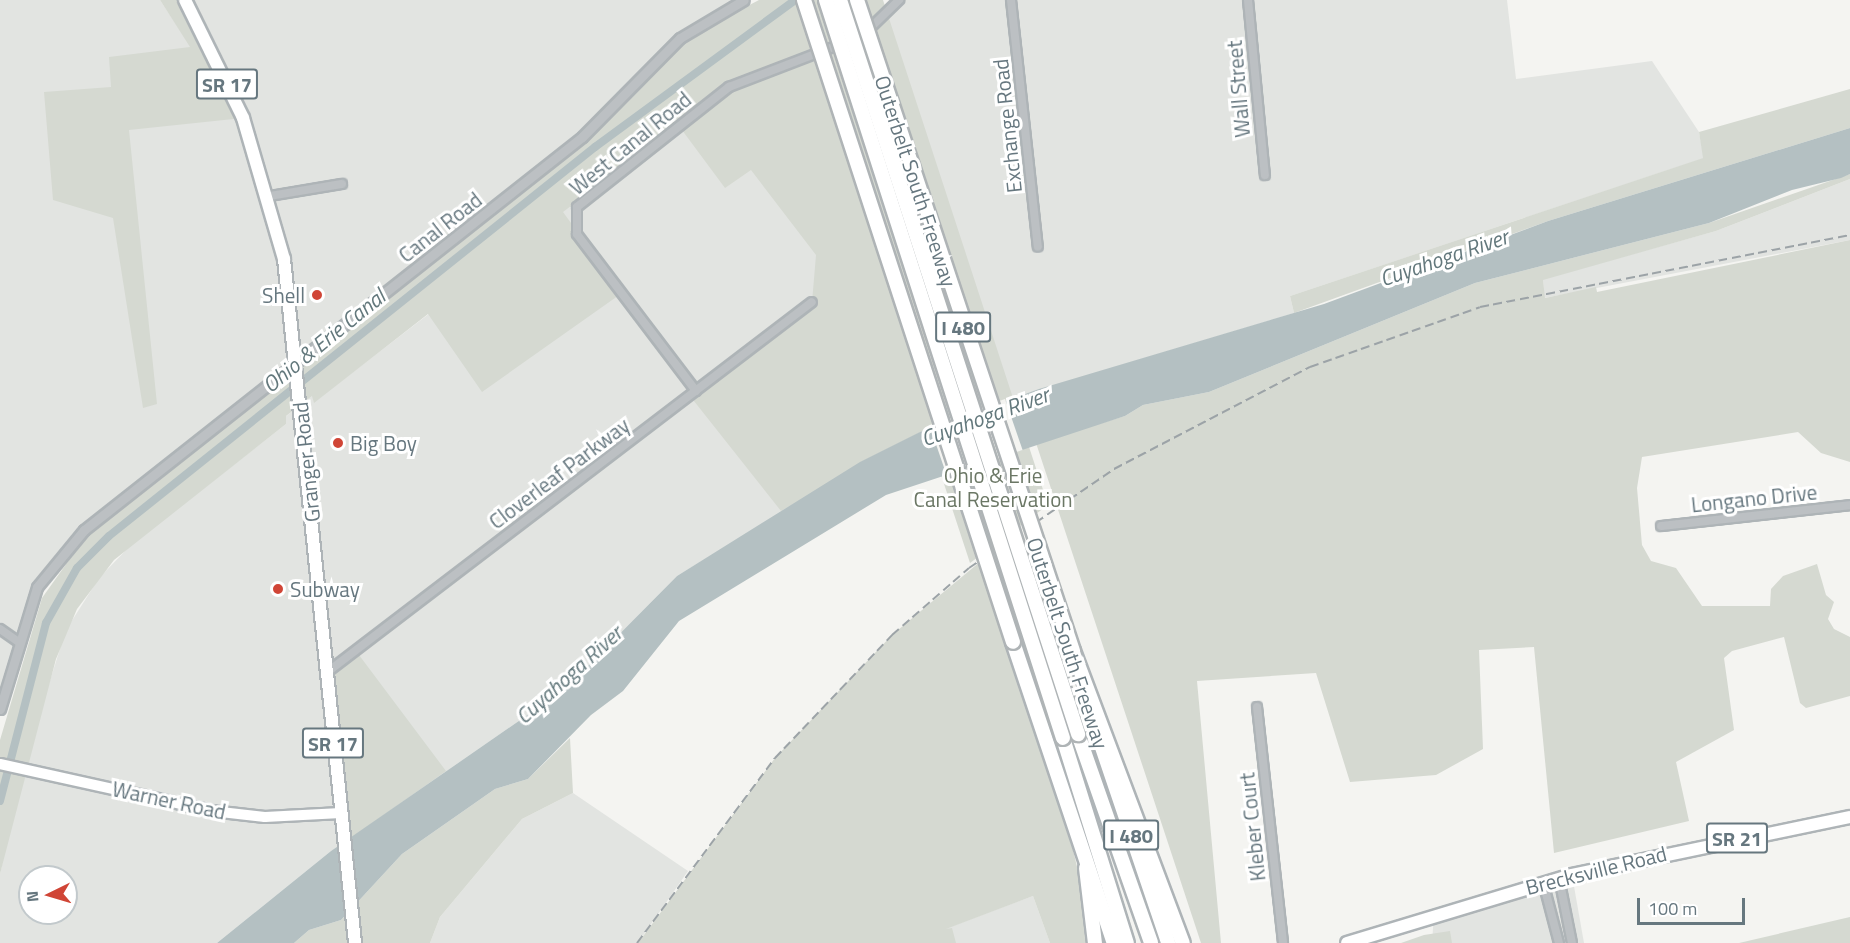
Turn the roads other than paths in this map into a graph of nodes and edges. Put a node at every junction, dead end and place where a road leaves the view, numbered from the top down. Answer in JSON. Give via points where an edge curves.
{"nodes":[{"id":1,"x":185,"y":0,"type":"edge"},
{"id":2,"x":744,"y":0,"type":"edge"},
{"id":3,"x":804,"y":0,"type":"edge"},
{"id":4,"x":826,"y":0,"type":"edge"},
{"id":5,"x":840,"y":0,"type":"edge"},
{"id":6,"x":857,"y":0,"type":"edge"},
{"id":7,"x":900,"y":0,"type":"edge"},
{"id":8,"x":1011,"y":0,"type":"edge"},
{"id":9,"x":1248,"y":0,"type":"edge"},
{"id":10,"x":1265,"y":175,"type":"dead end"},
{"id":11,"x":342,"y":184,"type":"dead end"},
{"id":12,"x":270,"y":196,"type":"junction"},
{"id":13,"x":1038,"y":247,"type":"dead end"},
{"id":14,"x":812,"y":302,"type":"dead end"},
{"id":15,"x":297,"y":370,"type":"junction"},
{"id":16,"x":696,"y":392,"type":"junction"},
{"id":17,"x":1850,"y":505,"type":"edge"},
{"id":18,"x":1661,"y":526,"type":"dead end"},
{"id":19,"x":0,"y":629,"type":"edge"},
{"id":20,"x":17,"y":640,"type":"junction"},
{"id":21,"x":326,"y":673,"type":"junction"},
{"id":22,"x":1257,"y":707,"type":"dead end"},
{"id":23,"x":0,"y":709,"type":"edge"},
{"id":24,"x":1099,"y":726,"type":"junction"},
{"id":25,"x":0,"y":764,"type":"edge"},
{"id":26,"x":341,"y":813,"type":"junction"},
{"id":27,"x":1850,"y":817,"type":"edge"},
{"id":28,"x":1086,"y":860,"type":"junction"},
{"id":29,"x":1558,"y":878,"type":"junction"},
{"id":30,"x":1544,"y":882,"type":"junction"},
{"id":31,"x":355,"y":942,"type":"edge"},
{"id":32,"x":1095,"y":943,"type":"edge"},
{"id":33,"x":1114,"y":943,"type":"edge"},
{"id":34,"x":1127,"y":943,"type":"edge"},
{"id":35,"x":1151,"y":943,"type":"edge"},
{"id":36,"x":1168,"y":943,"type":"edge"},
{"id":37,"x":1183,"y":943,"type":"edge"},
{"id":38,"x":1283,"y":943,"type":"edge"},
{"id":39,"x":1347,"y":943,"type":"edge"},
{"id":40,"x":1559,"y":943,"type":"edge"},
{"id":41,"x":1572,"y":943,"type":"edge"}],
"edges":[{"from":1,"to":12,"type":"main road","name":"Granger Road","number":"SR 17","via":[[243,118]]},
{"from":2,"to":15,"type":"street","name":"Canal Road","via":[[680,38],[582,137]]},
{"from":3,"to":28,"type":"highway","number":"I 480","bridge":true},
{"from":4,"to":34,"type":"highway","bridge":true},
{"from":5,"to":35,"type":"highway","bridge":true,"via":[[1078,734]]},
{"from":6,"to":24,"type":"highway","name":"Outerbelt South Freeway","number":"I 480","bridge":true},
{"from":7,"to":16,"type":"street","name":"West Canal Road","via":[[862,36],[729,87],[577,207],[577,234]]},
{"from":8,"to":13,"type":"street","name":"Exchange Road"},
{"from":9,"to":10,"type":"street","name":"Wall Street"},
{"from":11,"to":12,"type":"street"},
{"from":12,"to":15,"type":"main road","name":"Granger Road","number":"SR 17"},
{"from":14,"to":16,"type":"street","name":"Cloverleaf Parkway"},
{"from":15,"to":20,"type":"street","name":"Canal Road","via":[[84,530],[37,587]]},
{"from":15,"to":21,"type":"main road","name":"Granger Road","number":"SR 17"},
{"from":16,"to":21,"type":"street","name":"Cloverleaf Parkway"},
{"from":17,"to":18,"type":"street","name":"Longano Drive"},
{"from":19,"to":20,"type":"street"},
{"from":20,"to":23,"type":"street","name":"Canal Road"},
{"from":21,"to":26,"type":"main road","name":"Granger Road","number":"SR 17"},
{"from":22,"to":38,"type":"street","name":"Kleber Court"},
{"from":24,"to":36,"type":"highway","name":"Outerbelt South Freeway","number":"I 480"},
{"from":24,"to":37,"type":"highway"},
{"from":25,"to":26,"type":"main road","name":"Warner Road","via":[[212,811],[265,817]]},
{"from":26,"to":31,"type":"main road","name":"Granger Road","number":"SR 17"},
{"from":27,"to":29,"type":"main road","name":"Brecksville Road","number":"SR 21"},
{"from":28,"to":32,"type":"highway","via":[[1085,889]]},
{"from":28,"to":33,"type":"highway","number":"I 480"},
{"from":29,"to":30,"type":"main road","name":"Brecksville Road","number":"SR 21"},
{"from":29,"to":41,"type":"street"},
{"from":30,"to":39,"type":"main road","name":"Brecksville Road","number":"SR 21"},
{"from":30,"to":40,"type":"street"}]}
